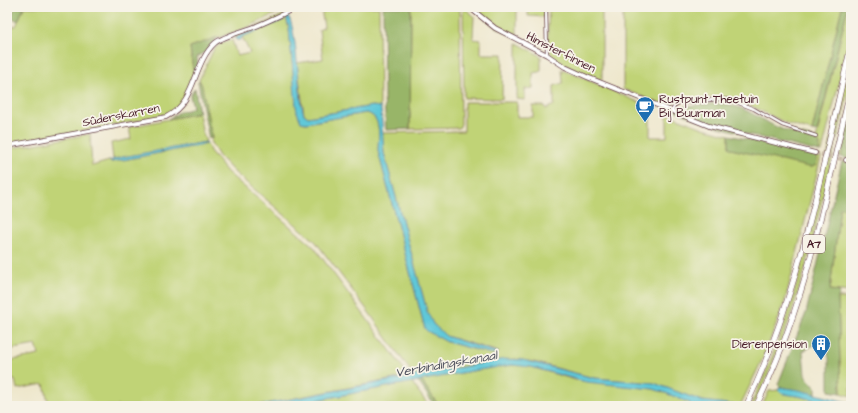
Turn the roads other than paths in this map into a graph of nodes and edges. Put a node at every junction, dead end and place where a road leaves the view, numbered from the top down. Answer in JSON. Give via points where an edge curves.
{"nodes":[{"id":1,"x":296,"y":7,"type":"edge"},
{"id":2,"x":469,"y":7,"type":"edge"},
{"id":3,"x":546,"y":7,"type":"edge"},
{"id":4,"x":851,"y":46,"type":"edge"},
{"id":5,"x":547,"y":55,"type":"junction"},
{"id":6,"x":851,"y":88,"type":"edge"},
{"id":7,"x":672,"y":112,"type":"junction"},
{"id":8,"x":816,"y":136,"type":"dead end"},
{"id":9,"x":7,"y":146,"type":"edge"},
{"id":10,"x":815,"y":153,"type":"tunnel mouth"},
{"id":11,"x":846,"y":160,"type":"tunnel mouth"},
{"id":12,"x":851,"y":162,"type":"edge"},
{"id":13,"x":746,"y":406,"type":"edge"},
{"id":14,"x":756,"y":406,"type":"edge"}],
"edges":[{"from":1,"to":9,"type":"street","name":"Sûderskarren","via":[[215,43],[206,55],[186,100],[179,109],[166,117]]},
{"from":2,"to":5,"type":"street","name":"Himsterfinnen","via":[[495,28]]},
{"from":3,"to":5,"type":"street"},
{"from":4,"to":13,"type":"highway","number":"A7","via":[[794,282],[773,344]]},
{"from":5,"to":7,"type":"street","name":"Himsterfinnen","via":[[581,75]]},
{"from":6,"to":14,"type":"highway","number":"A7","via":[[811,256],[783,344]]},
{"from":7,"to":8,"type":"street","via":[[679,103],[731,100],[754,109],[782,125]]},
{"from":7,"to":10,"type":"street","name":"Himsterfinnen","via":[[709,126]]},
{"from":11,"to":12,"type":"street"}]}
